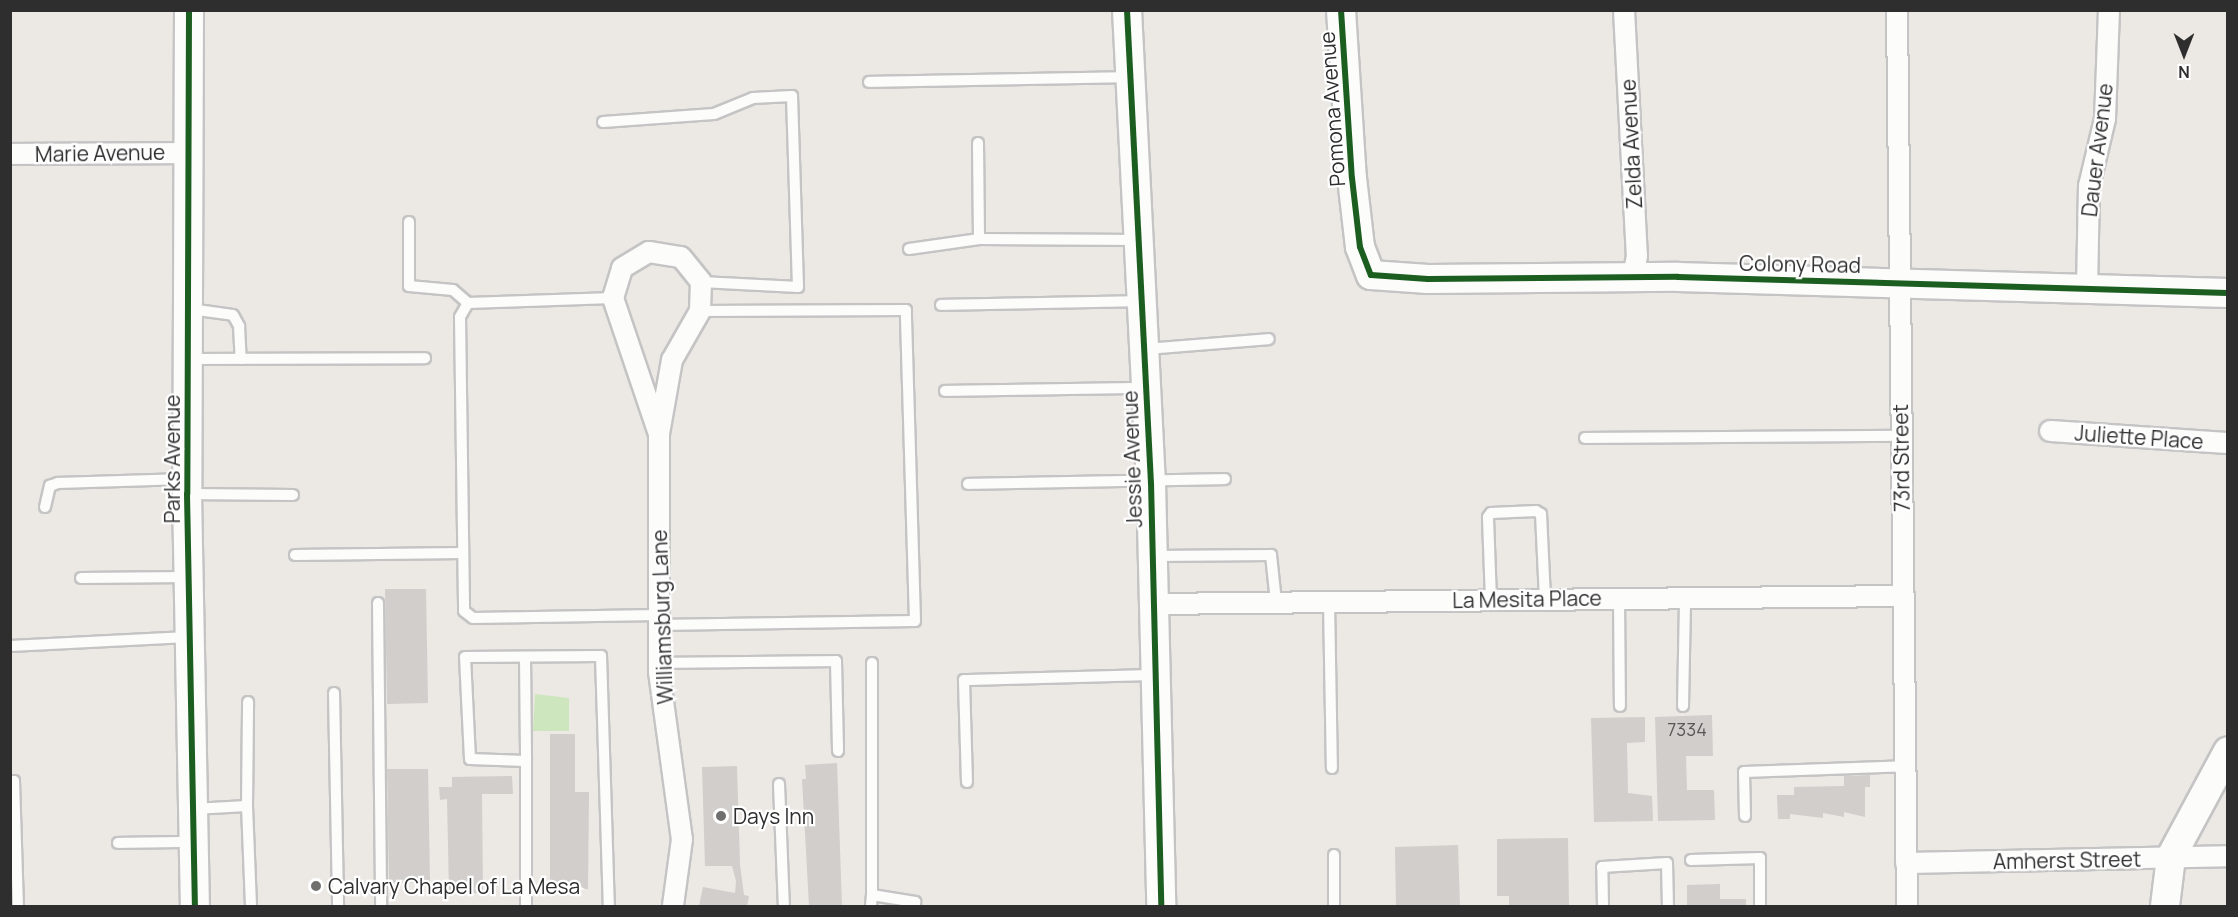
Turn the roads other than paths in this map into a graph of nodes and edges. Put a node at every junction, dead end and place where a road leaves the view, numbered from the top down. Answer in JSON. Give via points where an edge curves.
{"nodes":[{"id":1,"x":189,"y":10,"type":"edge"},
{"id":2,"x":1127,"y":10,"type":"edge"},
{"id":3,"x":1341,"y":10,"type":"edge"},
{"id":4,"x":1624,"y":10,"type":"edge"},
{"id":5,"x":1898,"y":10,"type":"edge"},
{"id":6,"x":2109,"y":10,"type":"edge"},
{"id":7,"x":1130,"y":77,"type":"junction"},
{"id":8,"x":869,"y":82,"type":"dead end"},
{"id":9,"x":603,"y":122,"type":"dead end"},
{"id":10,"x":978,"y":143,"type":"dead end"},
{"id":11,"x":189,"y":153,"type":"junction"},
{"id":12,"x":10,"y":154,"type":"edge"},
{"id":13,"x":409,"y":222,"type":"dead end"},
{"id":14,"x":979,"y":239,"type":"junction"},
{"id":15,"x":1141,"y":240,"type":"junction"},
{"id":16,"x":909,"y":249,"type":"dead end"},
{"id":17,"x":1371,"y":275,"type":"joint"},
{"id":18,"x":1633,"y":277,"type":"junction"},
{"id":19,"x":701,"y":282,"type":"junction"},
{"id":20,"x":1900,"y":282,"type":"junction"},
{"id":21,"x":2087,"y":290,"type":"junction"},
{"id":22,"x":2228,"y":292,"type":"edge"},
{"id":23,"x":613,"y":298,"type":"junction"},
{"id":24,"x":1143,"y":301,"type":"junction"},
{"id":25,"x":468,"y":303,"type":"junction"},
{"id":26,"x":941,"y":305,"type":"dead end"},
{"id":27,"x":188,"y":309,"type":"junction"},
{"id":28,"x":700,"y":311,"type":"junction"},
{"id":29,"x":1269,"y":339,"type":"dead end"},
{"id":30,"x":1144,"y":349,"type":"junction"},
{"id":31,"x":425,"y":358,"type":"dead end"},
{"id":32,"x":188,"y":359,"type":"junction"},
{"id":33,"x":241,"y":359,"type":"junction"},
{"id":34,"x":1146,"y":388,"type":"junction"},
{"id":35,"x":945,"y":391,"type":"dead end"},
{"id":36,"x":2050,"y":431,"type":"dead end"},
{"id":37,"x":659,"y":434,"type":"junction"},
{"id":38,"x":1900,"y":436,"type":"junction"},
{"id":39,"x":1585,"y":438,"type":"dead end"},
{"id":40,"x":2228,"y":443,"type":"edge"},
{"id":41,"x":1226,"y":479,"type":"dead end"},
{"id":42,"x":1151,"y":483,"type":"junction"},
{"id":43,"x":968,"y":484,"type":"dead end"},
{"id":44,"x":188,"y":487,"type":"junction"},
{"id":45,"x":292,"y":495,"type":"dead end"},
{"id":46,"x":45,"y":507,"type":"dead end"},
{"id":47,"x":463,"y":553,"type":"junction"},
{"id":48,"x":295,"y":555,"type":"dead end"},
{"id":49,"x":1152,"y":556,"type":"junction"},
{"id":50,"x":190,"y":577,"type":"junction"},
{"id":51,"x":81,"y":578,"type":"dead end"},
{"id":52,"x":1903,"y":596,"type":"junction"},
{"id":53,"x":1685,"y":598,"type":"junction"},
{"id":54,"x":1545,"y":599,"type":"junction"},
{"id":55,"x":1619,"y":599,"type":"junction"},
{"id":56,"x":1491,"y":600,"type":"junction"},
{"id":57,"x":1276,"y":602,"type":"junction"},
{"id":58,"x":1329,"y":602,"type":"junction"},
{"id":59,"x":378,"y":603,"type":"dead end"},
{"id":60,"x":1152,"y":604,"type":"junction"},
{"id":61,"x":658,"y":620,"type":"junction"},
{"id":62,"x":191,"y":636,"type":"junction"},
{"id":63,"x":10,"y":646,"type":"edge"},
{"id":64,"x":525,"y":657,"type":"junction"},
{"id":65,"x":659,"y":663,"type":"junction"},
{"id":66,"x":872,"y":663,"type":"dead end"},
{"id":67,"x":1155,"y":675,"type":"junction"},
{"id":68,"x":334,"y":693,"type":"dead end"},
{"id":69,"x":248,"y":702,"type":"dead end"},
{"id":70,"x":1620,"y":706,"type":"dead end"},
{"id":71,"x":1683,"y":706,"type":"dead end"},
{"id":72,"x":838,"y":751,"type":"dead end"},
{"id":73,"x":2228,"y":751,"type":"edge"},
{"id":74,"x":526,"y":761,"type":"junction"},
{"id":75,"x":1904,"y":766,"type":"junction"},
{"id":76,"x":1332,"y":768,"type":"dead end"},
{"id":77,"x":10,"y":781,"type":"edge"},
{"id":78,"x":967,"y":782,"type":"dead end"},
{"id":79,"x":779,"y":784,"type":"dead end"},
{"id":80,"x":247,"y":806,"type":"junction"},
{"id":81,"x":193,"y":809,"type":"junction"},
{"id":82,"x":1745,"y":816,"type":"dead end"},
{"id":83,"x":194,"y":842,"type":"junction"},
{"id":84,"x":117,"y":843,"type":"dead end"},
{"id":85,"x":1334,"y":855,"type":"dead end"},
{"id":86,"x":2228,"y":856,"type":"edge"},
{"id":87,"x":2171,"y":857,"type":"junction"},
{"id":88,"x":1691,"y":860,"type":"dead end"},
{"id":89,"x":1906,"y":863,"type":"junction"},
{"id":90,"x":872,"y":901,"type":"edge"},
{"id":91,"x":18,"y":906,"type":"edge"},
{"id":92,"x":195,"y":906,"type":"edge"},
{"id":93,"x":251,"y":906,"type":"edge"},
{"id":94,"x":338,"y":906,"type":"edge"},
{"id":95,"x":381,"y":906,"type":"edge"},
{"id":96,"x":526,"y":906,"type":"edge"},
{"id":97,"x":609,"y":906,"type":"edge"},
{"id":98,"x":673,"y":906,"type":"edge"},
{"id":99,"x":783,"y":906,"type":"edge"},
{"id":100,"x":915,"y":906,"type":"edge"},
{"id":101,"x":1161,"y":906,"type":"edge"},
{"id":102,"x":1334,"y":906,"type":"edge"},
{"id":103,"x":1603,"y":906,"type":"edge"},
{"id":104,"x":1668,"y":906,"type":"edge"},
{"id":105,"x":1760,"y":906,"type":"edge"},
{"id":106,"x":1907,"y":906,"type":"edge"},
{"id":107,"x":2165,"y":906,"type":"edge"}],
"edges":[{"from":1,"to":11,"type":"street","name":"Parks Avenue"},
{"from":2,"to":7,"type":"street","name":"Jessie Avenue"},
{"from":3,"to":17,"type":"street","name":"Pomona Avenue","via":[[1352,178],[1360,247]]},
{"from":4,"to":18,"type":"street","name":"Zelda Avenue","via":[[1637,256]]},
{"from":5,"to":20,"type":"street","name":"73rd Street"},
{"from":6,"to":21,"type":"street","name":"Dauer Avenue","via":[[2104,119],[2089,186]]},
{"from":7,"to":8,"type":"lane"},
{"from":7,"to":15,"type":"street","name":"Jessie Avenue"},
{"from":9,"to":19,"type":"lane","via":[[714,114],[753,98],[792,96],[798,287]]},
{"from":10,"to":14,"type":"lane"},
{"from":11,"to":12,"type":"street","name":"Marie Avenue"},
{"from":11,"to":27,"type":"street","name":"Parks Avenue"},
{"from":13,"to":25,"type":"lane","via":[[409,285],[453,290]]},
{"from":14,"to":15,"type":"lane"},
{"from":14,"to":16,"type":"lane"},
{"from":15,"to":24,"type":"street","name":"Jessie Avenue"},
{"from":17,"to":18,"type":"street","name":"Colony Road","via":[[1428,279]]},
{"from":18,"to":20,"type":"street","name":"Colony Road"},
{"from":19,"to":23,"type":"street","via":[[681,257],[649,252],[622,268]]},
{"from":19,"to":28,"type":"street","name":"Williamsburg Lane"},
{"from":20,"to":21,"type":"street","name":"Colony Road"},
{"from":20,"to":38,"type":"street","name":"73rd Street"},
{"from":21,"to":22,"type":"street","name":"Colony Road"},
{"from":23,"to":25,"type":"lane"},
{"from":23,"to":37,"type":"street","name":"Williamsburg Lane"},
{"from":24,"to":26,"type":"lane"},
{"from":24,"to":30,"type":"street","name":"Jessie Avenue"},
{"from":25,"to":47,"type":"lane","via":[[460,317]]},
{"from":27,"to":32,"type":"street","name":"Parks Avenue"},
{"from":27,"to":33,"type":"lane","via":[[233,315],[240,326]]},
{"from":28,"to":37,"type":"street","name":"Williamsburg Lane","via":[[672,360]]},
{"from":28,"to":61,"type":"lane","via":[[906,310],[915,621]]},
{"from":29,"to":30,"type":"lane"},
{"from":30,"to":34,"type":"street","name":"Jessie Avenue"},
{"from":31,"to":33,"type":"lane"},
{"from":32,"to":33,"type":"lane"},
{"from":32,"to":44,"type":"street","name":"Parks Avenue"},
{"from":34,"to":35,"type":"lane"},
{"from":34,"to":42,"type":"street","name":"Jessie Avenue"},
{"from":36,"to":40,"type":"street","name":"Juliette Place"},
{"from":37,"to":61,"type":"street","name":"Williamsburg Lane"},
{"from":38,"to":39,"type":"lane"},
{"from":38,"to":52,"type":"street","name":"73rd Street"},
{"from":41,"to":42,"type":"lane"},
{"from":42,"to":43,"type":"lane"},
{"from":42,"to":49,"type":"street","name":"Jessie Avenue"},
{"from":44,"to":45,"type":"lane"},
{"from":44,"to":46,"type":"lane","via":[[58,483],[51,486]]},
{"from":44,"to":50,"type":"street","name":"Parks Avenue"},
{"from":47,"to":48,"type":"lane"},
{"from":47,"to":61,"type":"lane","via":[[464,611],[473,618]]},
{"from":49,"to":57,"type":"lane","via":[[1271,555]]},
{"from":49,"to":60,"type":"street","name":"Jessie Avenue"},
{"from":50,"to":51,"type":"lane"},
{"from":50,"to":62,"type":"street","name":"Parks Avenue"},
{"from":52,"to":53,"type":"street","name":"La Mesita Place"},
{"from":52,"to":75,"type":"street","name":"73rd Street"},
{"from":53,"to":55,"type":"street","name":"La Mesita Place"},
{"from":53,"to":71,"type":"lane"},
{"from":54,"to":55,"type":"street","name":"La Mesita Place"},
{"from":54,"to":56,"type":"street","name":"La Mesita Place"},
{"from":54,"to":56,"type":"lane","via":[[1541,514],[1536,512],[1488,516]]},
{"from":55,"to":70,"type":"lane"},
{"from":56,"to":58,"type":"street","name":"La Mesita Place"},
{"from":57,"to":58,"type":"street","name":"La Mesita Place"},
{"from":57,"to":60,"type":"street","name":"La Mesita Place"},
{"from":58,"to":76,"type":"lane"},
{"from":59,"to":95,"type":"lane"},
{"from":60,"to":67,"type":"street","name":"Jessie Avenue"},
{"from":61,"to":65,"type":"street","name":"Williamsburg Lane"},
{"from":62,"to":63,"type":"lane"},
{"from":62,"to":81,"type":"street","name":"Parks Avenue"},
{"from":64,"to":74,"type":"lane"},
{"from":64,"to":74,"type":"lane","via":[[465,657],[470,759]]},
{"from":64,"to":97,"type":"lane","via":[[601,656]]},
{"from":65,"to":72,"type":"lane","via":[[836,661]]},
{"from":65,"to":98,"type":"street","name":"Williamsburg Lane","via":[[682,839]]},
{"from":66,"to":90,"type":"lane"},
{"from":67,"to":78,"type":"lane","via":[[964,680]]},
{"from":67,"to":101,"type":"street","name":"Jessie Avenue"},
{"from":68,"to":94,"type":"lane"},
{"from":69,"to":80,"type":"lane"},
{"from":73,"to":87,"type":"street"},
{"from":74,"to":96,"type":"lane"},
{"from":75,"to":82,"type":"lane","via":[[1744,772]]},
{"from":75,"to":89,"type":"street","name":"73rd Street"},
{"from":77,"to":91,"type":"lane","via":[[14,781]]},
{"from":79,"to":99,"type":"lane"},
{"from":80,"to":81,"type":"lane"},
{"from":80,"to":93,"type":"lane"},
{"from":81,"to":83,"type":"street","name":"Parks Avenue"},
{"from":83,"to":84,"type":"lane"},
{"from":83,"to":92,"type":"street","name":"Parks Avenue"},
{"from":85,"to":102,"type":"lane"},
{"from":86,"to":87,"type":"street","name":"Amherst Street"},
{"from":87,"to":89,"type":"street","name":"Amherst Street"},
{"from":87,"to":107,"type":"street"},
{"from":88,"to":105,"type":"lane","via":[[1760,858]]},
{"from":89,"to":106,"type":"street","name":"73rd Street"},
{"from":90,"to":100,"type":"lane","via":[[915,902]]},
{"from":103,"to":104,"type":"lane","via":[[1602,867],[1667,863]]}]}
